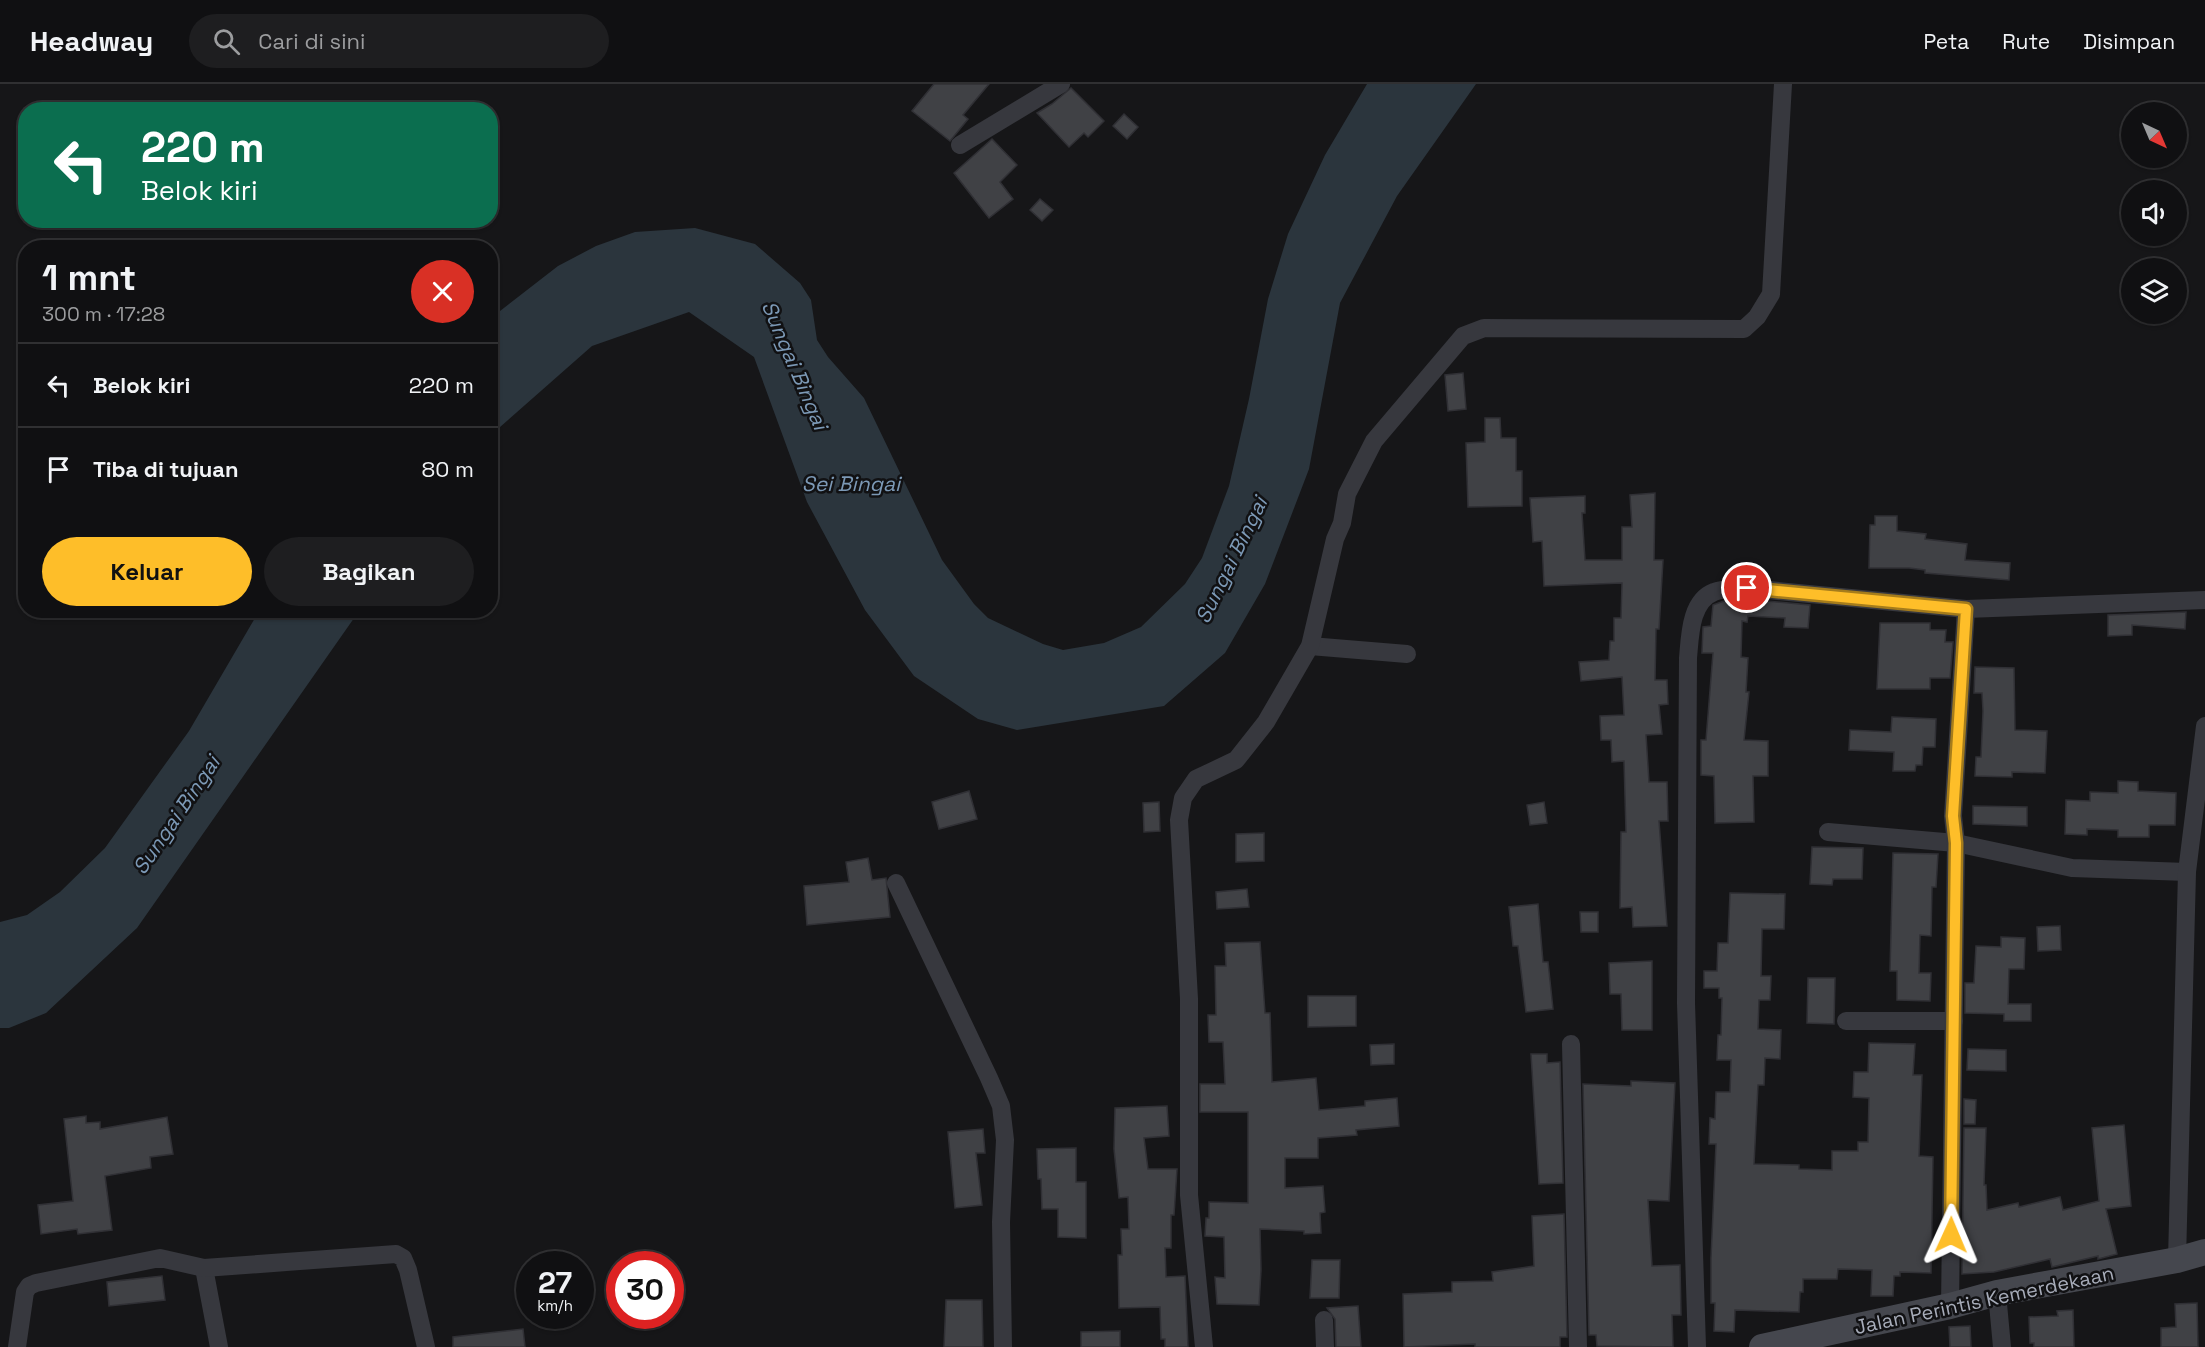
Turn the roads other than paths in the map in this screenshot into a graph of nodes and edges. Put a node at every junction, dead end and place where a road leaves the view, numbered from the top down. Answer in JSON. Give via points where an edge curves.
{"nodes":[{"id":1,"x":1061,"y":84,"type":"edge"},
{"id":2,"x":1783,"y":84,"type":"edge"},
{"id":3,"x":960,"y":145,"type":"dead end"},
{"id":4,"x":2205,"y":600,"type":"edge"},
{"id":5,"x":1966,"y":609,"type":"junction"},
{"id":6,"x":1310,"y":646,"type":"junction"},
{"id":7,"x":1407,"y":654,"type":"dead end"},
{"id":8,"x":2205,"y":726,"type":"edge"},
{"id":9,"x":1828,"y":832,"type":"dead end"},
{"id":10,"x":1956,"y":843,"type":"junction"},
{"id":11,"x":2187,"y":872,"type":"junction"},
{"id":12,"x":896,"y":883,"type":"dead end"},
{"id":13,"x":1846,"y":1021,"type":"dead end"},
{"id":14,"x":1954,"y":1021,"type":"junction"},
{"id":15,"x":1571,"y":1044,"type":"dead end"},
{"id":16,"x":2205,"y":1252,"type":"edge"},
{"id":17,"x":2177,"y":1260,"type":"junction"},
{"id":18,"x":204,"y":1268,"type":"junction"},
{"id":19,"x":1997,"y":1293,"type":"junction"},
{"id":20,"x":1950,"y":1306,"type":"junction"},
{"id":21,"x":1324,"y":1320,"type":"dead end"},
{"id":22,"x":17,"y":1347,"type":"edge"},
{"id":23,"x":219,"y":1347,"type":"edge"},
{"id":24,"x":426,"y":1347,"type":"edge"},
{"id":25,"x":1003,"y":1347,"type":"edge"},
{"id":26,"x":1204,"y":1347,"type":"edge"},
{"id":27,"x":1325,"y":1347,"type":"edge"},
{"id":28,"x":1578,"y":1347,"type":"edge"},
{"id":29,"x":1696,"y":1347,"type":"edge"},
{"id":30,"x":1762,"y":1347,"type":"edge"},
{"id":31,"x":2002,"y":1347,"type":"edge"}],
"edges":[{"from":1,"to":3,"type":"street"},
{"from":2,"to":6,"type":"street","via":[[1771,294],[1757,317],[1744,329],[1484,328],[1463,336],[1381,432],[1363,459],[1347,494]]},
{"from":4,"to":5,"type":"street"},
{"from":5,"to":10,"type":"street","via":[[1953,816]]},
{"from":5,"to":29,"type":"street","via":[[1747,588],[1714,592],[1698,606],[1690,628],[1688,658],[1686,1003]]},
{"from":6,"to":7,"type":"street"},
{"from":6,"to":26,"type":"street","via":[[1266,722],[1236,760],[1196,779],[1184,798],[1179,820],[1189,999],[1189,1195]]},
{"from":8,"to":11,"type":"street"},
{"from":9,"to":10,"type":"street"},
{"from":10,"to":11,"type":"street","via":[[2072,868]]},
{"from":10,"to":14,"type":"street"},
{"from":11,"to":17,"type":"street"},
{"from":12,"to":25,"type":"street","via":[[1001,1106],[1005,1140],[1001,1222]]},
{"from":13,"to":14,"type":"street"},
{"from":14,"to":20,"type":"street"},
{"from":15,"to":28,"type":"street"},
{"from":16,"to":17,"type":"street","name":"Jalan Perintis Kemerdekaan"},
{"from":17,"to":19,"type":"street","name":"Jalan Perintis Kemerdekaan"},
{"from":18,"to":22,"type":"street","via":[[160,1258],[36,1283],[25,1292]]},
{"from":18,"to":23,"type":"street"},
{"from":18,"to":24,"type":"street","via":[[396,1254],[403,1258],[408,1270]]},
{"from":19,"to":20,"type":"street","name":"Jalan Perintis Kemerdekaan"},
{"from":19,"to":31,"type":"street"},
{"from":20,"to":30,"type":"street","name":"Jalan Perintis Kemerdekaan"},
{"from":21,"to":27,"type":"street"}]}
